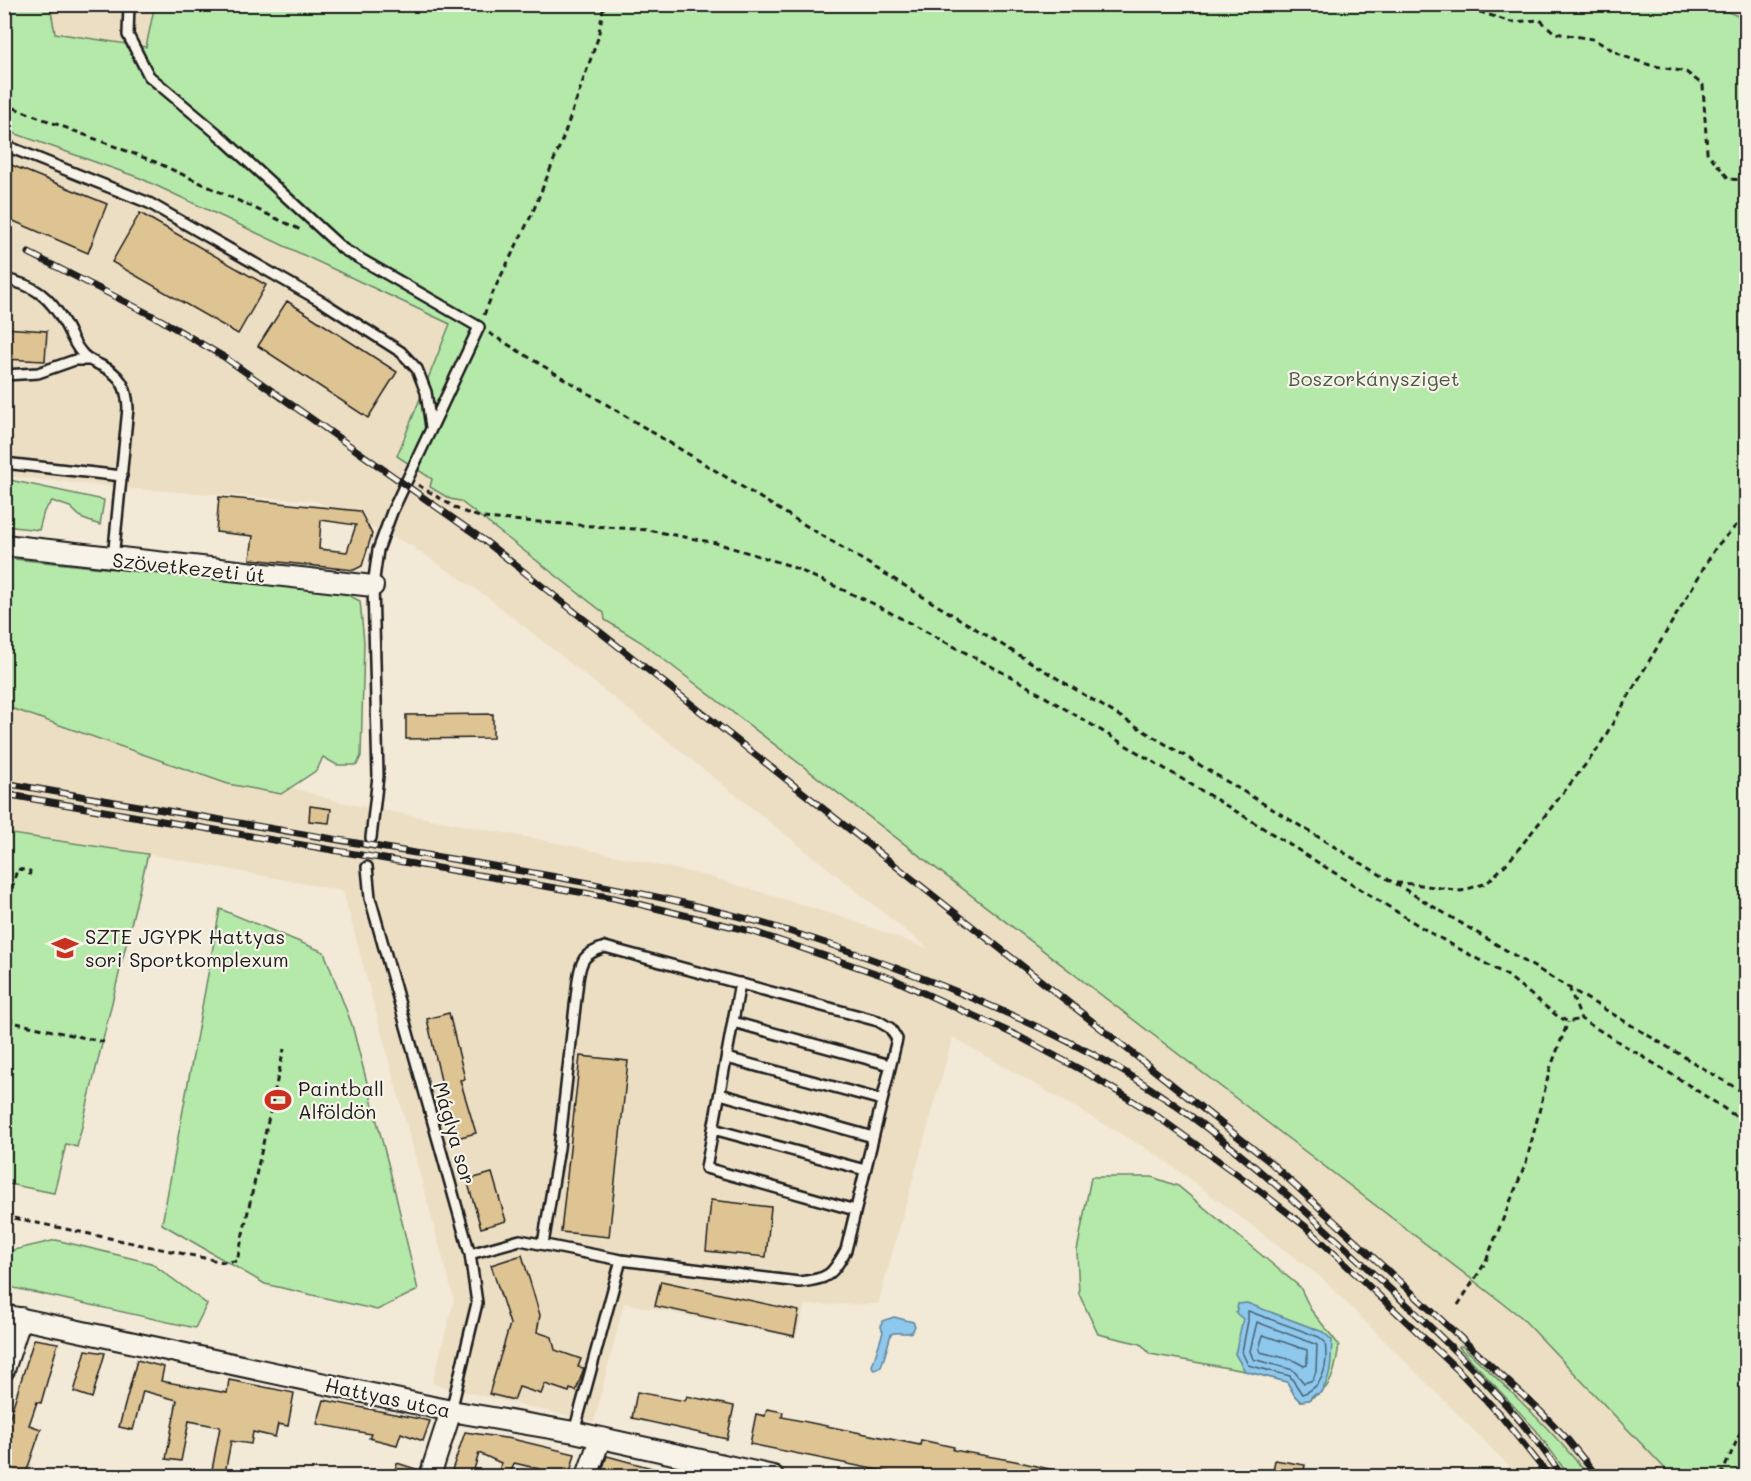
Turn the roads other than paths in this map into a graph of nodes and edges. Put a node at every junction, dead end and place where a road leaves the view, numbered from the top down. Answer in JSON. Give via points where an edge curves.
{"nodes":[{"id":1,"x":129,"y":4,"type":"edge"},
{"id":2,"x":4,"y":145,"type":"edge"},
{"id":3,"x":4,"y":279,"type":"edge"},
{"id":4,"x":89,"y":360,"type":"junction"},
{"id":5,"x":4,"y":375,"type":"edge"},
{"id":6,"x":431,"y":427,"type":"junction"},
{"id":7,"x":4,"y":463,"type":"edge"},
{"id":8,"x":122,"y":476,"type":"junction"},
{"id":9,"x":4,"y":545,"type":"edge"},
{"id":10,"x":113,"y":559,"type":"junction"},
{"id":11,"x":373,"y":586,"type":"junction"},
{"id":12,"x":371,"y":838,"type":"dead end"},
{"id":13,"x":367,"y":867,"type":"dead end"},
{"id":14,"x":740,"y":983,"type":"junction"},
{"id":15,"x":733,"y":1023,"type":"junction"},
{"id":16,"x":727,"y":1058,"type":"junction"},
{"id":17,"x":890,"y":1065,"type":"junction"},
{"id":18,"x":720,"y":1094,"type":"junction"},
{"id":19,"x":882,"y":1100,"type":"junction"},
{"id":20,"x":713,"y":1129,"type":"junction"},
{"id":21,"x":873,"y":1137,"type":"junction"},
{"id":22,"x":865,"y":1170,"type":"junction"},
{"id":23,"x":855,"y":1210,"type":"junction"},
{"id":24,"x":543,"y":1244,"type":"junction"},
{"id":25,"x":470,"y":1254,"type":"junction"},
{"id":26,"x":621,"y":1260,"type":"junction"},
{"id":27,"x":13,"y":1316,"type":"edge"},
{"id":28,"x":4,"y":1370,"type":"edge"},
{"id":29,"x":451,"y":1411,"type":"junction"},
{"id":30,"x":574,"y":1432,"type":"junction"},
{"id":31,"x":600,"y":1439,"type":"junction"},
{"id":32,"x":430,"y":1476,"type":"edge"},
{"id":33,"x":588,"y":1476,"type":"edge"},
{"id":34,"x":773,"y":1476,"type":"edge"}],
"edges":[{"from":1,"to":6,"type":"lane","via":[[128,35],[149,76],[343,249],[479,327]]},
{"from":2,"to":6,"type":"lane","via":[[149,203],[324,303],[400,352],[417,369],[426,392]]},
{"from":3,"to":4,"type":"lane","via":[[43,294]]},
{"from":4,"to":5,"type":"lane","via":[[75,360],[38,373]]},
{"from":4,"to":8,"type":"lane","via":[[111,371],[125,386],[128,408]]},
{"from":6,"to":11,"type":"lane","via":[[383,535]]},
{"from":7,"to":8,"type":"lane"},
{"from":8,"to":10,"type":"lane"},
{"from":9,"to":10,"type":"street","name":"Szövetkezeti út"},
{"from":10,"to":11,"type":"street","name":"Szövetkezeti út"},
{"from":11,"to":12,"type":"lane","via":[[378,776]]},
{"from":13,"to":25,"type":"lane","name":"Máglya sor","via":[[370,898]]},
{"from":14,"to":15,"type":"lane"},
{"from":14,"to":17,"type":"lane","via":[[878,1021],[897,1038]]},
{"from":14,"to":24,"type":"lane","via":[[605,947],[589,952],[579,972],[559,1148]]},
{"from":15,"to":16,"type":"lane"},
{"from":15,"to":17,"type":"lane"},
{"from":16,"to":18,"type":"lane"},
{"from":16,"to":19,"type":"lane"},
{"from":17,"to":19,"type":"lane"},
{"from":18,"to":20,"type":"lane"},
{"from":18,"to":21,"type":"lane"},
{"from":19,"to":21,"type":"lane"},
{"from":20,"to":22,"type":"lane"},
{"from":20,"to":23,"type":"lane","via":[[706,1168]]},
{"from":21,"to":22,"type":"lane"},
{"from":22,"to":23,"type":"lane"},
{"from":23,"to":26,"type":"lane","via":[[846,1250],[834,1272],[817,1281]]},
{"from":24,"to":25,"type":"lane","via":[[520,1240]]},
{"from":24,"to":26,"type":"lane"},
{"from":25,"to":29,"type":"lane","name":"Máglya sor","via":[[477,1303]]},
{"from":26,"to":30,"type":"lane"},
{"from":27,"to":28,"type":"street"},
{"from":27,"to":29,"type":"street","name":"Hattyas utca"},
{"from":29,"to":30,"type":"street","name":"Hattyas utca"},
{"from":29,"to":32,"type":"street"},
{"from":30,"to":31,"type":"street","name":"Hattyas utca"},
{"from":31,"to":33,"type":"street"},
{"from":31,"to":34,"type":"street","name":"Hattyas utca"}]}
